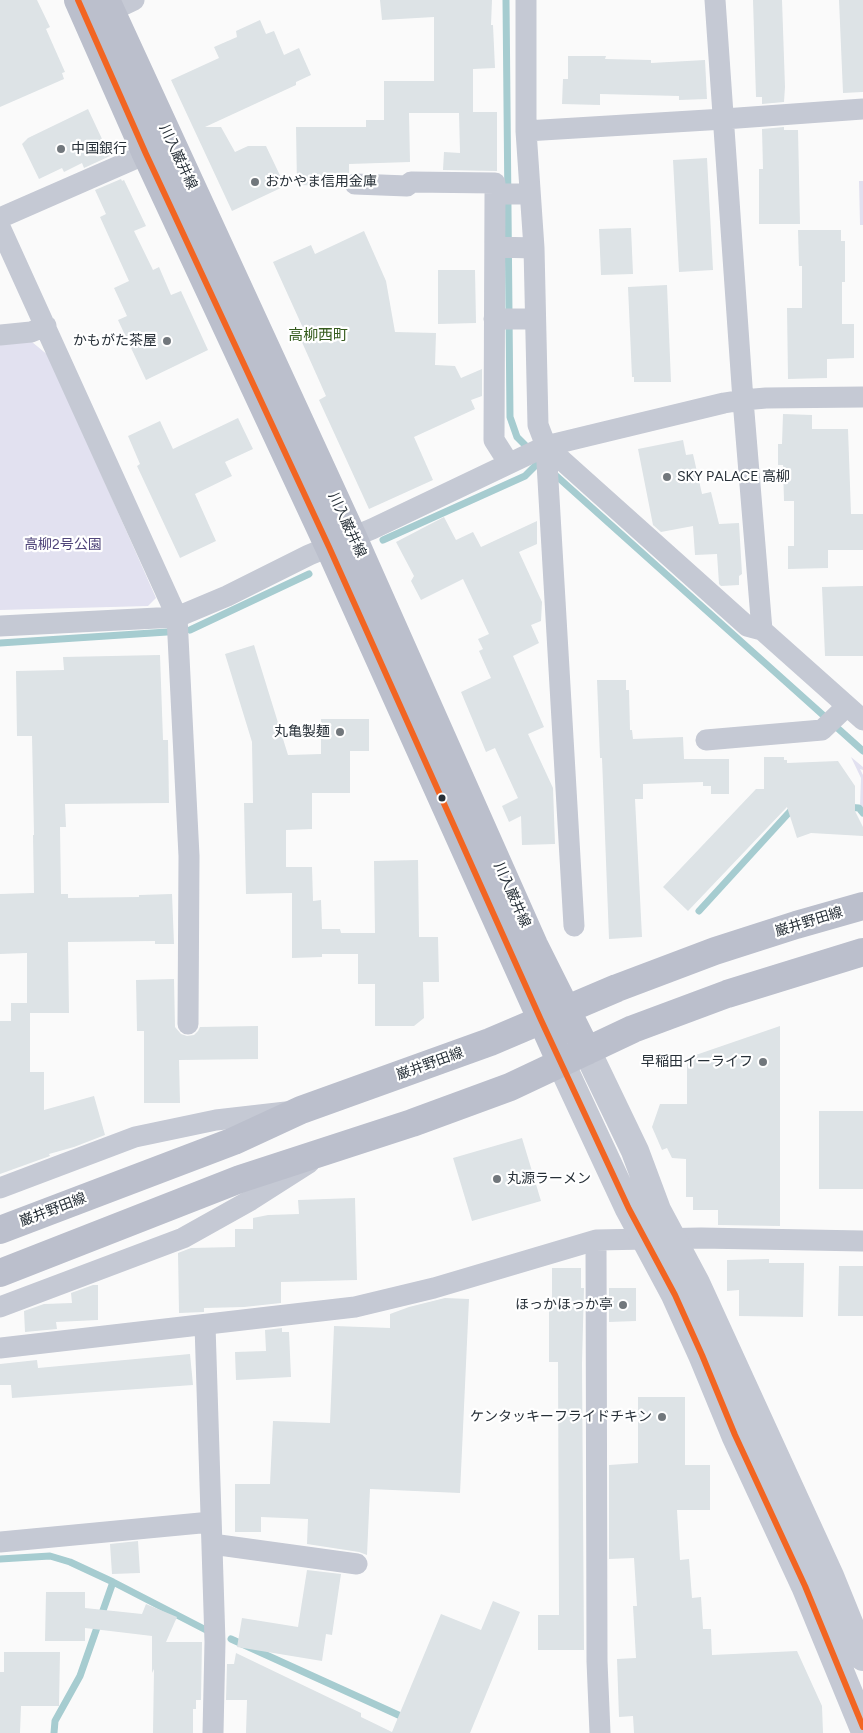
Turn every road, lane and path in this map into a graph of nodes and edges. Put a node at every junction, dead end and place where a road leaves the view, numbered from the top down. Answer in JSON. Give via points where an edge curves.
{"nodes":[{"id":1,"x":78,"y":0,"type":"edge"},
{"id":2,"x":526,"y":0,"type":"edge"},
{"id":3,"x":715,"y":0,"type":"edge"},
{"id":4,"x":117,"y":4,"type":"edge"},
{"id":5,"x":863,"y":109,"type":"edge"},
{"id":6,"x":724,"y":119,"type":"junction"},
{"id":7,"x":526,"y":131,"type":"junction"},
{"id":8,"x":146,"y":154,"type":"junction"},
{"id":9,"x":355,"y":184,"type":"dead end"},
{"id":10,"x":512,"y":194,"type":"junction"},
{"id":11,"x":0,"y":218,"type":"edge"},
{"id":12,"x":0,"y":227,"type":"edge"},
{"id":13,"x":513,"y":248,"type":"junction"},
{"id":14,"x":496,"y":319,"type":"junction"},
{"id":15,"x":528,"y":319,"type":"junction"},
{"id":16,"x":46,"y":326,"type":"junction"},
{"id":17,"x":0,"y":335,"type":"edge"},
{"id":18,"x":863,"y":397,"type":"edge"},
{"id":19,"x":743,"y":400,"type":"junction"},
{"id":20,"x":544,"y":451,"type":"junction"},
{"id":21,"x":512,"y":460,"type":"junction"},
{"id":22,"x":341,"y":542,"type":"junction"},
{"id":23,"x":177,"y":617,"type":"junction"},
{"id":24,"x":0,"y":626,"type":"edge"},
{"id":25,"x":762,"y":630,"type":"junction"},
{"id":26,"x":835,"y":717,"type":"junction"},
{"id":27,"x":863,"y":720,"type":"edge"},
{"id":28,"x":706,"y":740,"type":"dead end"},
{"id":29,"x":863,"y":906,"type":"edge"},
{"id":30,"x":574,"y":926,"type":"dead end"},
{"id":31,"x":863,"y":952,"type":"edge"},
{"id":32,"x":566,"y":1010,"type":"junction"},
{"id":33,"x":542,"y":1020,"type":"junction"},
{"id":34,"x":188,"y":1024,"type":"dead end"},
{"id":35,"x":587,"y":1051,"type":"junction"},
{"id":36,"x":561,"y":1063,"type":"junction"},
{"id":37,"x":301,"y":1110,"type":"junction"},
{"id":38,"x":328,"y":1151,"type":"junction"},
{"id":39,"x":0,"y":1188,"type":"edge"},
{"id":40,"x":0,"y":1230,"type":"edge"},
{"id":41,"x":645,"y":1239,"type":"junction"},
{"id":42,"x":672,"y":1239,"type":"junction"},
{"id":43,"x":596,"y":1240,"type":"junction"},
{"id":44,"x":863,"y":1241,"type":"edge"},
{"id":45,"x":0,"y":1273,"type":"edge"},
{"id":46,"x":0,"y":1307,"type":"edge"},
{"id":47,"x":205,"y":1325,"type":"junction"},
{"id":48,"x":0,"y":1348,"type":"edge"},
{"id":49,"x":211,"y":1522,"type":"junction"},
{"id":50,"x":0,"y":1542,"type":"edge"},
{"id":51,"x":212,"y":1544,"type":"junction"},
{"id":52,"x":357,"y":1564,"type":"dead end"},
{"id":53,"x":818,"y":1581,"type":"junction"},
{"id":54,"x":863,"y":1657,"type":"edge"},
{"id":55,"x":863,"y":1727,"type":"edge"},
{"id":56,"x":213,"y":1733,"type":"edge"},
{"id":57,"x":600,"y":1733,"type":"edge"}],
"edges":[{"from":1,"to":8,"type":"main road","name":"川入巌井線"},
{"from":2,"to":7,"type":"street"},
{"from":3,"to":6,"type":"street"},
{"from":4,"to":22,"type":"main road","name":"川入巌井線"},
{"from":5,"to":6,"type":"street"},
{"from":6,"to":7,"type":"street"},
{"from":6,"to":19,"type":"street"},
{"from":7,"to":10,"type":"street"},
{"from":8,"to":11,"type":"street"},
{"from":8,"to":22,"type":"main road","name":"川入巌井線"},
{"from":9,"to":10,"type":"street","via":[[495,183]]},
{"from":10,"to":13,"type":"street"},
{"from":10,"to":13,"type":"street"},
{"from":12,"to":16,"type":"street"},
{"from":13,"to":14,"type":"street"},
{"from":13,"to":15,"type":"street"},
{"from":14,"to":15,"type":"street"},
{"from":14,"to":21,"type":"street","via":[[494,440]]},
{"from":15,"to":20,"type":"street","via":[[538,425]]},
{"from":16,"to":17,"type":"street","via":[[31,332]]},
{"from":16,"to":23,"type":"street"},
{"from":18,"to":19,"type":"street"},
{"from":19,"to":20,"type":"street"},
{"from":19,"to":25,"type":"street"},
{"from":20,"to":21,"type":"street"},
{"from":20,"to":25,"type":"street","via":[[747,626]]},
{"from":20,"to":30,"type":"street"},
{"from":21,"to":22,"type":"street"},
{"from":22,"to":23,"type":"street"},
{"from":22,"to":32,"type":"main road","name":"川入巌井線"},
{"from":22,"to":33,"type":"main road","name":"川入巌井線"},
{"from":23,"to":24,"type":"street"},
{"from":23,"to":34,"type":"street","via":[[189,856]]},
{"from":25,"to":26,"type":"street"},
{"from":26,"to":27,"type":"street"},
{"from":26,"to":28,"type":"street"},
{"from":29,"to":32,"type":"main road","name":"巌井野田線","via":[[796,924],[715,952]]},
{"from":31,"to":35,"type":"main road","via":[[727,994]]},
{"from":32,"to":33,"type":"main road","name":"巌井野田線"},
{"from":32,"to":35,"type":"main road","name":"川入巌井線"},
{"from":33,"to":36,"type":"main road","name":"川入巌井線"},
{"from":33,"to":37,"type":"main road","name":"巌井野田線"},
{"from":35,"to":36,"type":"main road"},
{"from":35,"to":42,"type":"street","via":[[635,1150],[656,1210]]},
{"from":36,"to":38,"type":"main road","via":[[510,1087]]},
{"from":36,"to":41,"type":"street"},
{"from":37,"to":39,"type":"street","via":[[216,1120],[135,1137]]},
{"from":37,"to":40,"type":"main road","name":"巌井野田線","via":[[234,1141]]},
{"from":38,"to":45,"type":"main road","via":[[240,1179]]},
{"from":38,"to":46,"type":"street","via":[[183,1238]]},
{"from":41,"to":42,"type":"street"},
{"from":41,"to":43,"type":"street"},
{"from":41,"to":53,"type":"street","via":[[675,1295],[735,1435]]},
{"from":42,"to":44,"type":"street"},
{"from":42,"to":53,"type":"street","via":[[696,1283]]},
{"from":43,"to":47,"type":"street","via":[[374,1304]]},
{"from":43,"to":57,"type":"street"},
{"from":47,"to":48,"type":"street"},
{"from":47,"to":49,"type":"street"},
{"from":49,"to":50,"type":"street"},
{"from":49,"to":51,"type":"street"},
{"from":51,"to":52,"type":"street"},
{"from":51,"to":56,"type":"street"},
{"from":53,"to":54,"type":"street"},
{"from":53,"to":55,"type":"street"}]}
